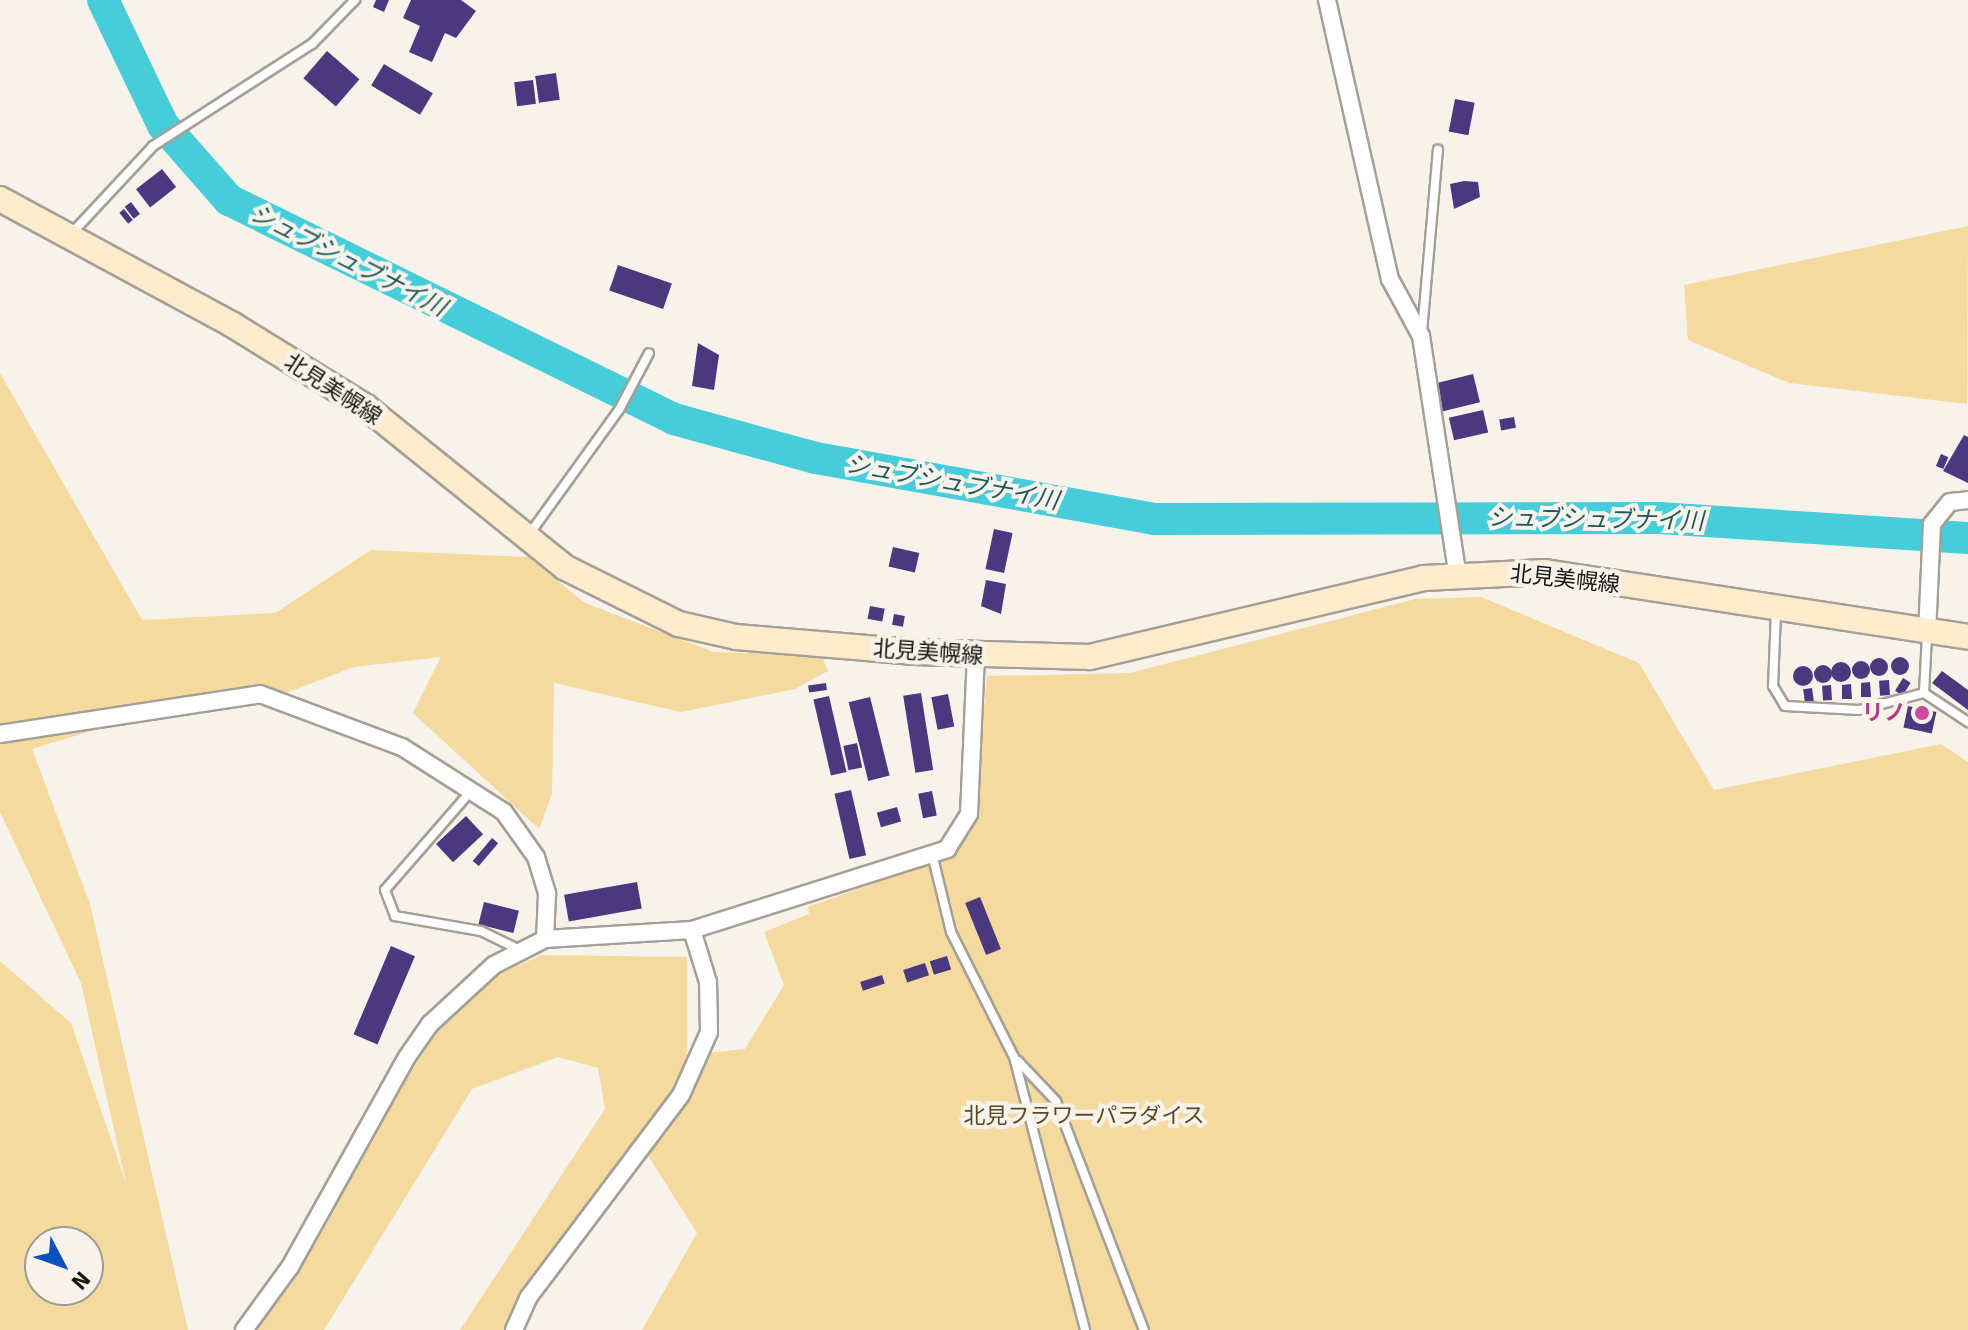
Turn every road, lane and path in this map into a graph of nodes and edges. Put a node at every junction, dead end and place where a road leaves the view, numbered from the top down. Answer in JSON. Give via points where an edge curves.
{"nodes":[{"id":1,"x":355,"y":0,"type":"edge"},
{"id":2,"x":1327,"y":0,"type":"edge"},
{"id":3,"x":1438,"y":150,"type":"dead end"},
{"id":4,"x":0,"y":199,"type":"edge"},
{"id":5,"x":69,"y":237,"type":"junction"},
{"id":6,"x":1421,"y":336,"type":"junction"},
{"id":7,"x":649,"y":353,"type":"dead end"},
{"id":8,"x":1968,"y":500,"type":"edge"},
{"id":9,"x":527,"y":538,"type":"junction"},
{"id":10,"x":1457,"y":572,"type":"junction"},
{"id":11,"x":1776,"y":611,"type":"junction"},
{"id":12,"x":1927,"y":634,"type":"junction"},
{"id":13,"x":1968,"y":637,"type":"edge"},
{"id":14,"x":976,"y":656,"type":"junction"},
{"id":15,"x":1924,"y":693,"type":"junction"},
{"id":16,"x":1968,"y":722,"type":"edge"},
{"id":17,"x":0,"y":734,"type":"edge"},
{"id":18,"x":473,"y":790,"type":"junction"},
{"id":19,"x":933,"y":858,"type":"junction"},
{"id":20,"x":692,"y":930,"type":"junction"},
{"id":21,"x":545,"y":939,"type":"junction"},
{"id":22,"x":520,"y":950,"type":"junction"},
{"id":23,"x":1014,"y":1057,"type":"junction"},
{"id":24,"x":244,"y":1330,"type":"edge"},
{"id":25,"x":514,"y":1330,"type":"edge"},
{"id":26,"x":1085,"y":1330,"type":"edge"},
{"id":27,"x":1144,"y":1330,"type":"edge"}],
"edges":[{"from":1,"to":5,"type":"lane","via":[[312,44],[153,146]]},
{"from":2,"to":6,"type":"street","via":[[1390,279]]},
{"from":3,"to":6,"type":"lane"},
{"from":4,"to":5,"type":"main road","name":"北見美幌線"},
{"from":5,"to":9,"type":"main road","name":"北見美幌線","via":[[366,407]]},
{"from":6,"to":10,"type":"street","via":[[1431,427],[1452,508]]},
{"from":7,"to":9,"type":"lane","via":[[619,410]]},
{"from":8,"to":12,"type":"street","via":[[1950,502],[1932,524]]},
{"from":9,"to":14,"type":"main road","name":"北見美幌線","via":[[627,603],[679,624],[736,637]]},
{"from":10,"to":11,"type":"main road","name":"北見美幌線","via":[[1545,572]]},
{"from":10,"to":14,"type":"main road","name":"北見美幌線","via":[[1090,657]]},
{"from":11,"to":12,"type":"main road","name":"北見美幌線"},
{"from":11,"to":15,"type":"lane","via":[[1773,686],[1785,706],[1859,710]]},
{"from":12,"to":13,"type":"main road","name":"北見美幌線"},
{"from":12,"to":15,"type":"lane"},
{"from":14,"to":19,"type":"street","via":[[969,814]]},
{"from":15,"to":16,"type":"lane"},
{"from":17,"to":18,"type":"street","via":[[260,694],[402,747]]},
{"from":18,"to":21,"type":"street","via":[[504,812],[536,857],[547,894]]},
{"from":18,"to":22,"type":"lane","via":[[385,890],[395,916],[481,931]]},
{"from":19,"to":20,"type":"street"},
{"from":19,"to":23,"type":"lane","via":[[951,932]]},
{"from":20,"to":21,"type":"street"},
{"from":20,"to":25,"type":"street","via":[[708,982],[709,1032],[681,1095],[528,1298]]},
{"from":21,"to":22,"type":"street"},
{"from":22,"to":24,"type":"street","via":[[470,982],[430,1024],[290,1267]]},
{"from":23,"to":26,"type":"lane"},
{"from":23,"to":27,"type":"lane","via":[[1056,1101]]}]}
